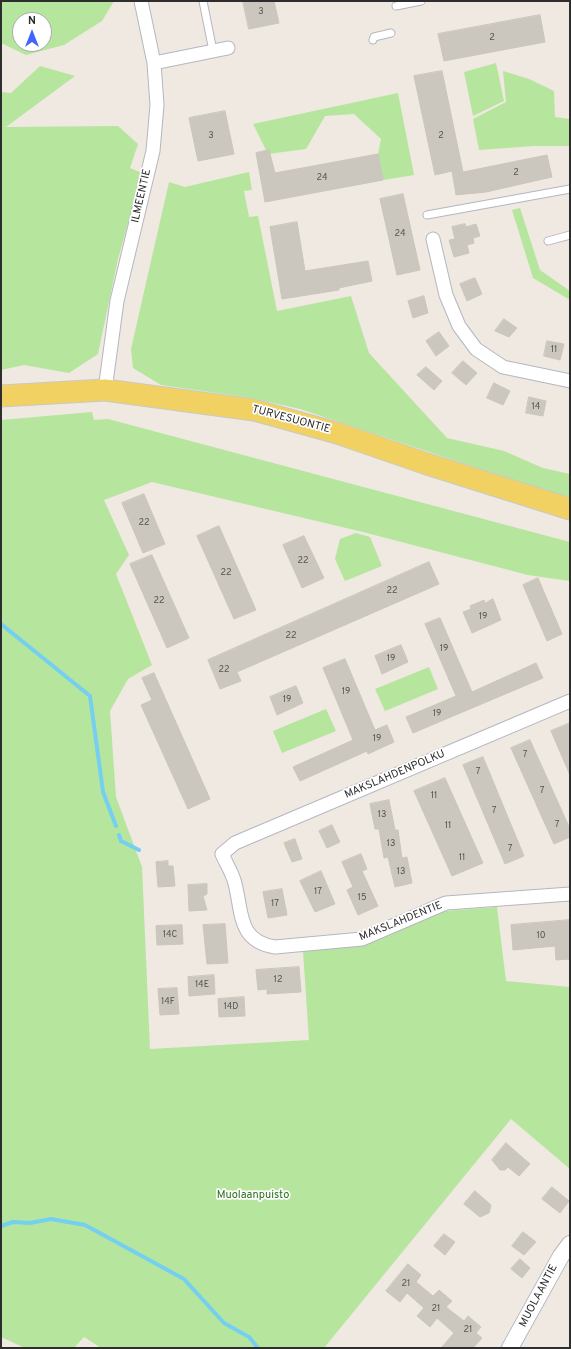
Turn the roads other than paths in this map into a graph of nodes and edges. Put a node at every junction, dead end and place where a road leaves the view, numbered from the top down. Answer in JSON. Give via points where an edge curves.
{"nodes":[{"id":1,"x":141,"y":1,"type":"edge"},
{"id":2,"x":203,"y":1,"type":"edge"},
{"id":3,"x":421,"y":1,"type":"edge"},
{"id":4,"x":396,"y":6,"type":"dead end"},
{"id":5,"x":391,"y":34,"type":"dead end"},
{"id":6,"x":373,"y":40,"type":"dead end"},
{"id":7,"x":228,"y":48,"type":"dead end"},
{"id":8,"x":213,"y":51,"type":"junction"},
{"id":9,"x":154,"y":63,"type":"junction"},
{"id":10,"x":570,"y":189,"type":"edge"},
{"id":11,"x":427,"y":215,"type":"dead end"},
{"id":12,"x":570,"y":235,"type":"edge"},
{"id":13,"x":433,"y":240,"type":"dead end"},
{"id":14,"x":548,"y":241,"type":"dead end"},
{"id":15,"x":570,"y":381,"type":"edge"},
{"id":16,"x":105,"y":390,"type":"junction"},
{"id":17,"x":1,"y":396,"type":"edge"},
{"id":18,"x":570,"y":509,"type":"edge"},
{"id":19,"x":570,"y":701,"type":"edge"},
{"id":20,"x":222,"y":854,"type":"joint"},
{"id":21,"x":570,"y":894,"type":"edge"},
{"id":22,"x":570,"y":1244,"type":"edge"},
{"id":23,"x":510,"y":1348,"type":"edge"}],
"edges":[{"from":1,"to":9,"type":"street","name":"ILMEENTIE"},
{"from":2,"to":8,"type":"lane"},
{"from":3,"to":4,"type":"lane"},
{"from":5,"to":6,"type":"lane","via":[[374,37]]},
{"from":7,"to":8,"type":"street"},
{"from":8,"to":9,"type":"street"},
{"from":9,"to":16,"type":"street","name":"ILMEENTIE","via":[[157,105],[152,151],[117,301]]},
{"from":10,"to":11,"type":"lane"},
{"from":12,"to":14,"type":"lane"},
{"from":13,"to":15,"type":"street","via":[[446,295],[459,326],[476,349],[503,367]]},
{"from":16,"to":17,"type":"main road","name":"TURVESUONTIE"},
{"from":16,"to":18,"type":"main road","name":"TURVESUONTIE","via":[[248,409],[294,420]]},
{"from":19,"to":20,"type":"street","name":"MAKSLAHDENPOLKU","via":[[235,843]]},
{"from":20,"to":21,"type":"street","name":"MAKSLAHDENTIE","via":[[234,879],[244,925],[250,937],[262,945],[275,947],[362,940],[446,903]]},
{"from":22,"to":23,"type":"street","name":"MUOLAANTIE"}]}
